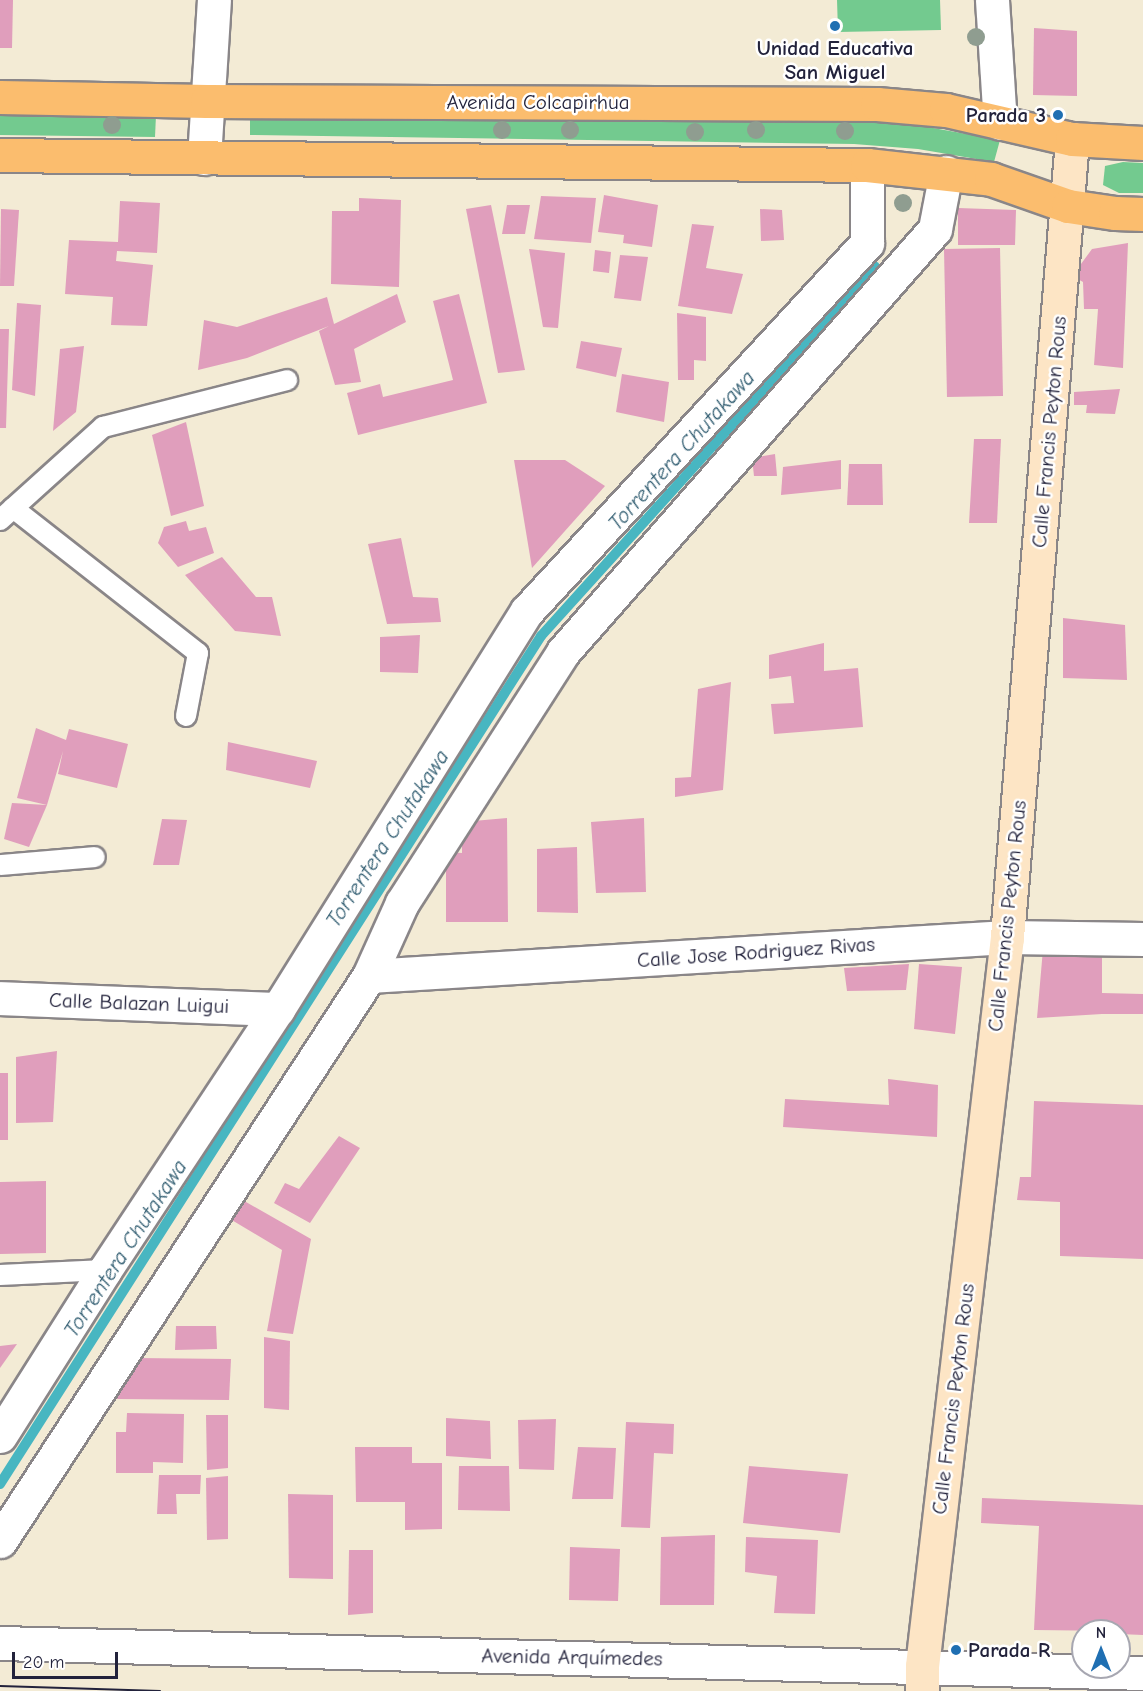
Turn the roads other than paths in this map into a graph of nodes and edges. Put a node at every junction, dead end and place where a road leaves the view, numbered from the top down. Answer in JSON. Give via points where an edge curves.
{"nodes":[{"id":1,"x":213,"y":0,"type":"edge"},
{"id":2,"x":992,"y":0,"type":"edge"},
{"id":3,"x":0,"y":97,"type":"edge"},
{"id":4,"x":207,"y":101,"type":"junction"},
{"id":5,"x":1000,"y":123,"type":"junction"},
{"id":6,"x":1072,"y":139,"type":"junction"},
{"id":7,"x":1143,"y":143,"type":"edge"},
{"id":8,"x":0,"y":155,"type":"edge"},
{"id":9,"x":204,"y":158,"type":"junction"},
{"id":10,"x":867,"y":165,"type":"junction"},
{"id":11,"x":946,"y":172,"type":"junction"},
{"id":12,"x":1068,"y":206,"type":"junction"},
{"id":13,"x":1143,"y":214,"type":"edge"},
{"id":14,"x":287,"y":380,"type":"dead end"},
{"id":15,"x":7,"y":514,"type":"edge"},
{"id":16,"x":186,"y":716,"type":"dead end"},
{"id":17,"x":95,"y":857,"type":"dead end"},
{"id":18,"x":0,"y":866,"type":"edge"},
{"id":19,"x":1006,"y":937,"type":"junction"},
{"id":20,"x":1143,"y":939,"type":"edge"},
{"id":21,"x":369,"y":976,"type":"junction"},
{"id":22,"x":0,"y":998,"type":"edge"},
{"id":23,"x":278,"y":1009,"type":"junction"},
{"id":24,"x":105,"y":1270,"type":"junction"},
{"id":25,"x":0,"y":1275,"type":"edge"},
{"id":26,"x":0,"y":1436,"type":"edge"},
{"id":27,"x":0,"y":1541,"type":"edge"},
{"id":28,"x":0,"y":1643,"type":"edge"},
{"id":29,"x":1143,"y":1673,"type":"edge"},
{"id":30,"x":922,"y":1678,"type":"edge"}],
"edges":[{"from":1,"to":4,"type":"street"},
{"from":2,"to":5,"type":"street"},
{"from":3,"to":4,"type":"main road","name":"Avenida Colcapirhua"},
{"from":4,"to":5,"type":"main road","name":"Avenida Colcapirhua","via":[[877,104],[946,110]]},
{"from":4,"to":9,"type":"street"},
{"from":5,"to":6,"type":"main road","name":"Avenida Colcapirhua"},
{"from":6,"to":7,"type":"main road","name":"Avenida Colcapirhua"},
{"from":6,"to":12,"type":"street","name":"Calle Francis Peyton Rous"},
{"from":8,"to":9,"type":"main road"},
{"from":9,"to":10,"type":"main road"},
{"from":10,"to":11,"type":"main road"},
{"from":10,"to":23,"type":"street","via":[[867,243],[527,611]]},
{"from":11,"to":12,"type":"main road","via":[[1004,182]]},
{"from":11,"to":21,"type":"street","via":[[935,229],[563,652],[402,903]]},
{"from":12,"to":13,"type":"main road"},
{"from":12,"to":19,"type":"street","name":"Calle Francis Peyton Rous"},
{"from":14,"to":15,"type":"lane","via":[[103,427]]},
{"from":15,"to":16,"type":"lane","via":[[198,653]]},
{"from":17,"to":18,"type":"lane"},
{"from":19,"to":20,"type":"street","name":"Calle Jose Rodriguez Rivas"},
{"from":19,"to":21,"type":"street","name":"Calle Jose Rodriguez Rivas"},
{"from":19,"to":30,"type":"street","name":"Calle Francis Peyton Rous"},
{"from":21,"to":27,"type":"street"},
{"from":22,"to":23,"type":"street","name":"Calle Balazan Luigui"},
{"from":23,"to":24,"type":"street"},
{"from":24,"to":25,"type":"lane"},
{"from":24,"to":26,"type":"street"},
{"from":28,"to":30,"type":"street","name":"Avenida Arquímedes"},
{"from":29,"to":30,"type":"street","name":"Avenida Arquímedes"}]}
